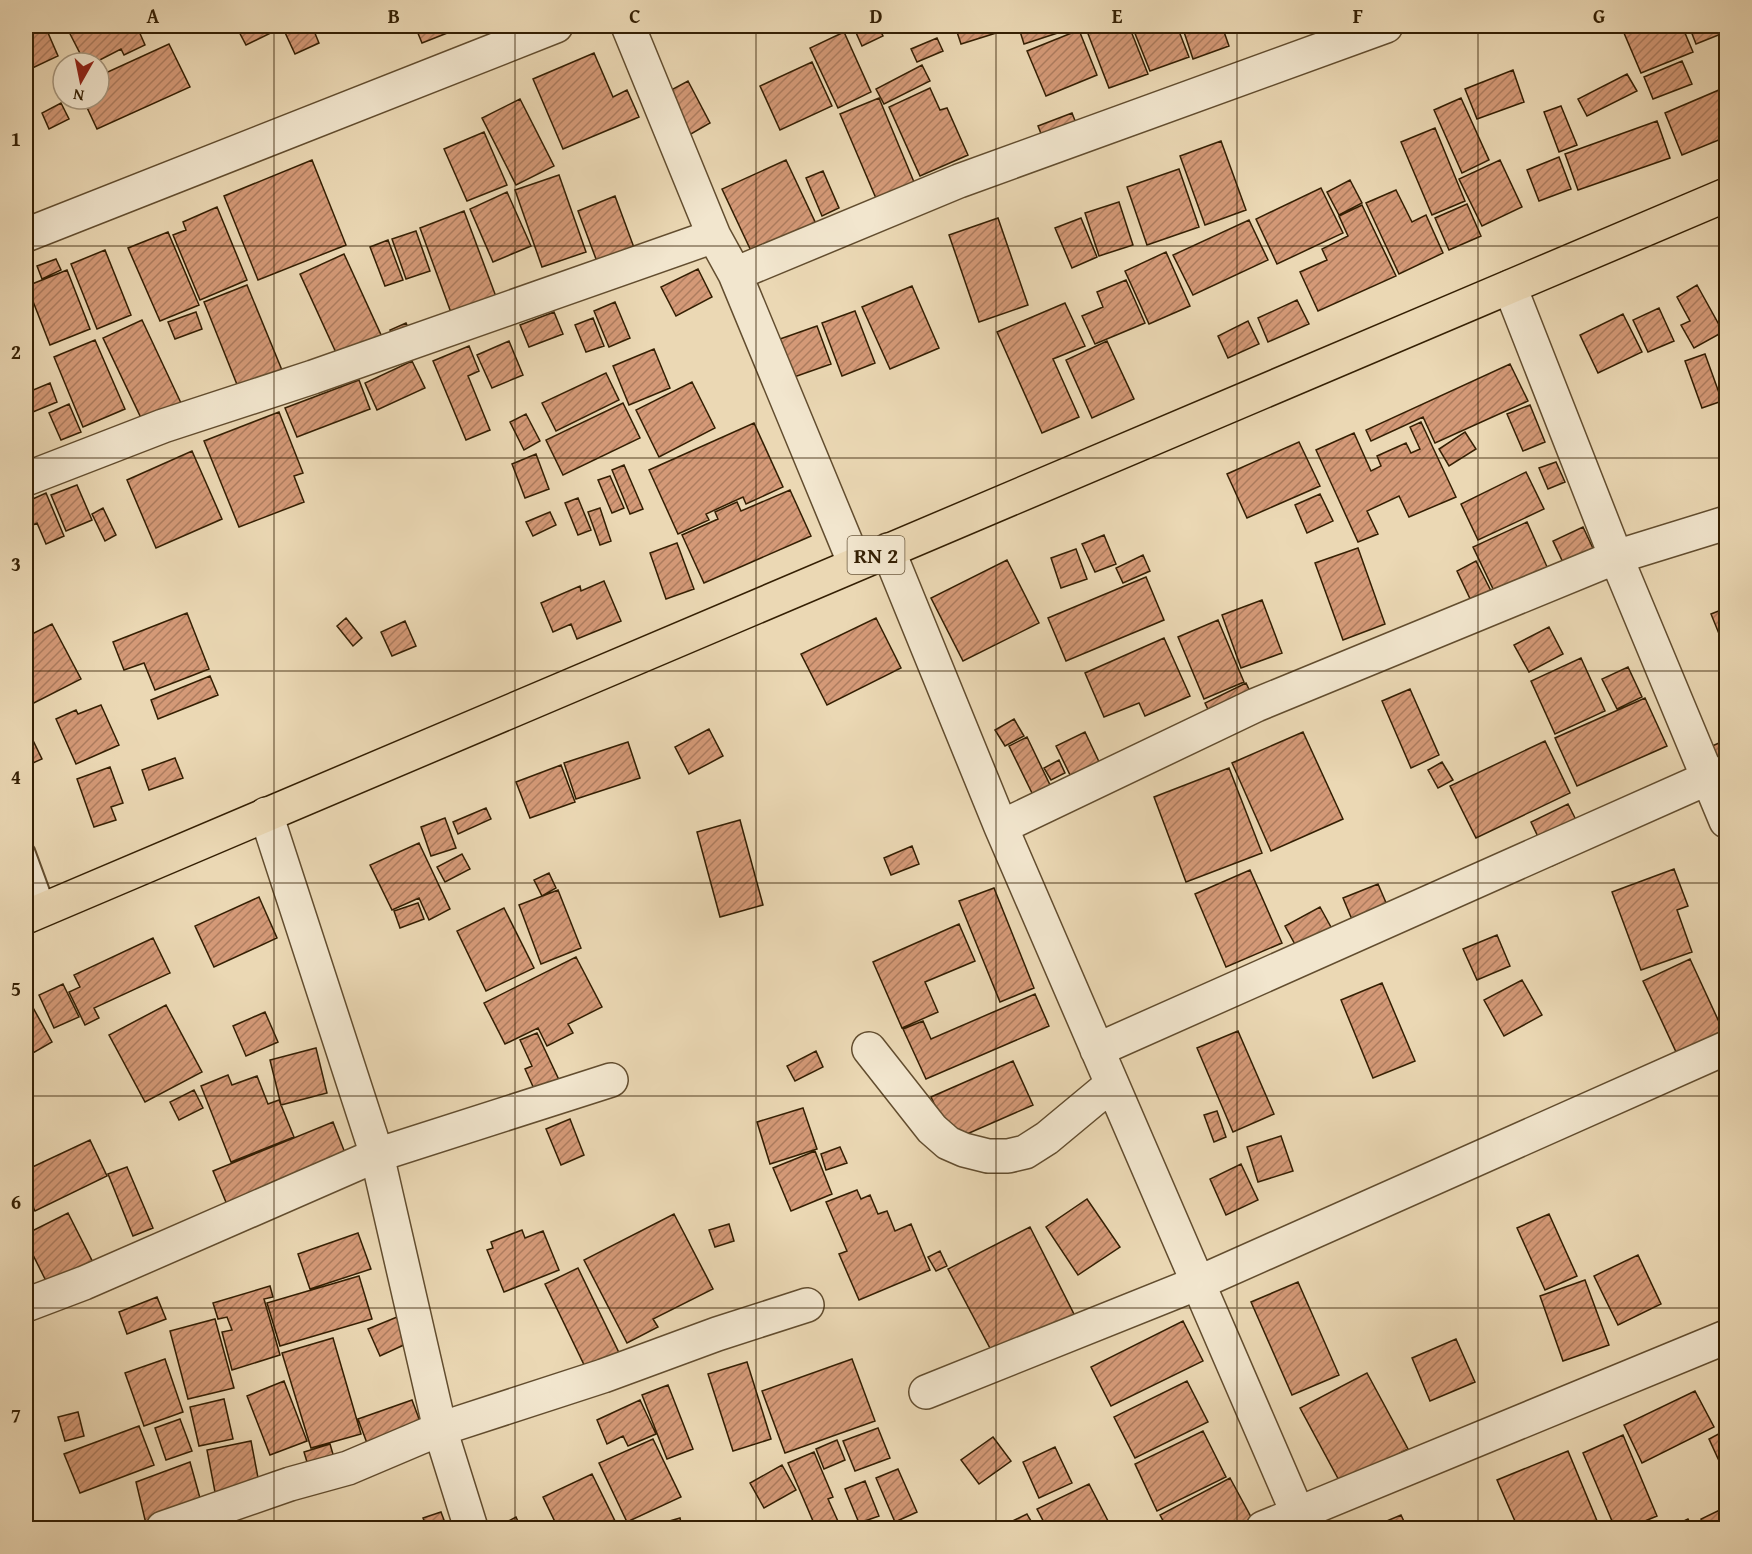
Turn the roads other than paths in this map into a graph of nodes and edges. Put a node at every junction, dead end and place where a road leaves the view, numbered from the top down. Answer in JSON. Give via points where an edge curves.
{"nodes":[{"id":1,"x":556,"y":26,"type":"edge"},
{"id":2,"x":628,"y":26,"type":"edge"},
{"id":3,"x":1386,"y":26,"type":"edge"},
{"id":4,"x":1726,"y":195,"type":"edge"},
{"id":5,"x":26,"y":235,"type":"edge"},
{"id":6,"x":714,"y":236,"type":"junction"},
{"id":7,"x":735,"y":274,"type":"junction"},
{"id":8,"x":1510,"y":287,"type":"junction"},
{"id":9,"x":26,"y":479,"type":"edge"},
{"id":10,"x":1726,"y":523,"type":"edge"},
{"id":11,"x":888,"y":550,"type":"junction"},
{"id":12,"x":1616,"y":557,"type":"junction"},
{"id":13,"x":855,"y":564,"type":"junction"},
{"id":14,"x":1717,"y":775,"type":"edge"},
{"id":15,"x":266,"y":814,"type":"junction"},
{"id":16,"x":1726,"y":821,"type":"edge"},
{"id":17,"x":1001,"y":827,"type":"junction"},
{"id":18,"x":26,"y":851,"type":"edge"},
{"id":19,"x":36,"y":912,"type":"edge"},
{"id":20,"x":1726,"y":1048,"type":"edge"},
{"id":21,"x":869,"y":1049,"type":"dead end"},
{"id":22,"x":1097,"y":1050,"type":"junction"},
{"id":23,"x":611,"y":1080,"type":"dead end"},
{"id":24,"x":1112,"y":1084,"type":"junction"},
{"id":25,"x":377,"y":1155,"type":"junction"},
{"id":26,"x":1198,"y":1283,"type":"junction"},
{"id":27,"x":26,"y":1305,"type":"edge"},
{"id":28,"x":807,"y":1305,"type":"dead end"},
{"id":29,"x":1726,"y":1337,"type":"edge"},
{"id":30,"x":926,"y":1392,"type":"dead end"},
{"id":31,"x":440,"y":1428,"type":"junction"},
{"id":32,"x":1301,"y":1521,"type":"edge"},
{"id":33,"x":163,"y":1528,"type":"edge"},
{"id":34,"x":471,"y":1528,"type":"edge"},
{"id":35,"x":1263,"y":1528,"type":"edge"}],
"edges":[{"from":1,"to":5,"type":"street"},
{"from":2,"to":6,"type":"street"},
{"from":3,"to":7,"type":"street","via":[[959,181]]},
{"from":4,"to":8,"type":"highway","number":"RN 2"},
{"from":6,"to":7,"type":"street"},
{"from":6,"to":9,"type":"street","via":[[163,426]]},
{"from":7,"to":13,"type":"street"},
{"from":8,"to":11,"type":"highway","number":"RN 2"},
{"from":8,"to":12,"type":"street"},
{"from":10,"to":12,"type":"street"},
{"from":11,"to":13,"type":"highway","number":"RN 2"},
{"from":11,"to":17,"type":"street"},
{"from":12,"to":14,"type":"street"},
{"from":12,"to":17,"type":"street","via":[[1256,705]]},
{"from":13,"to":15,"type":"highway","number":"RN 2"},
{"from":14,"to":16,"type":"street"},
{"from":14,"to":22,"type":"street"},
{"from":15,"to":19,"type":"highway","number":"RN 2"},
{"from":15,"to":25,"type":"street"},
{"from":17,"to":22,"type":"street"},
{"from":18,"to":19,"type":"lane"},
{"from":20,"to":26,"type":"street"},
{"from":21,"to":24,"type":"street","via":[[932,1130],[948,1143],[988,1156],[1025,1152]]},
{"from":22,"to":24,"type":"street"},
{"from":23,"to":25,"type":"street"},
{"from":24,"to":26,"type":"street"},
{"from":25,"to":27,"type":"street"},
{"from":25,"to":31,"type":"street"},
{"from":26,"to":30,"type":"street"},
{"from":26,"to":32,"type":"street"},
{"from":28,"to":31,"type":"street"},
{"from":29,"to":32,"type":"street"},
{"from":31,"to":33,"type":"street","via":[[348,1468]]},
{"from":31,"to":34,"type":"street"},
{"from":32,"to":35,"type":"street"}]}
